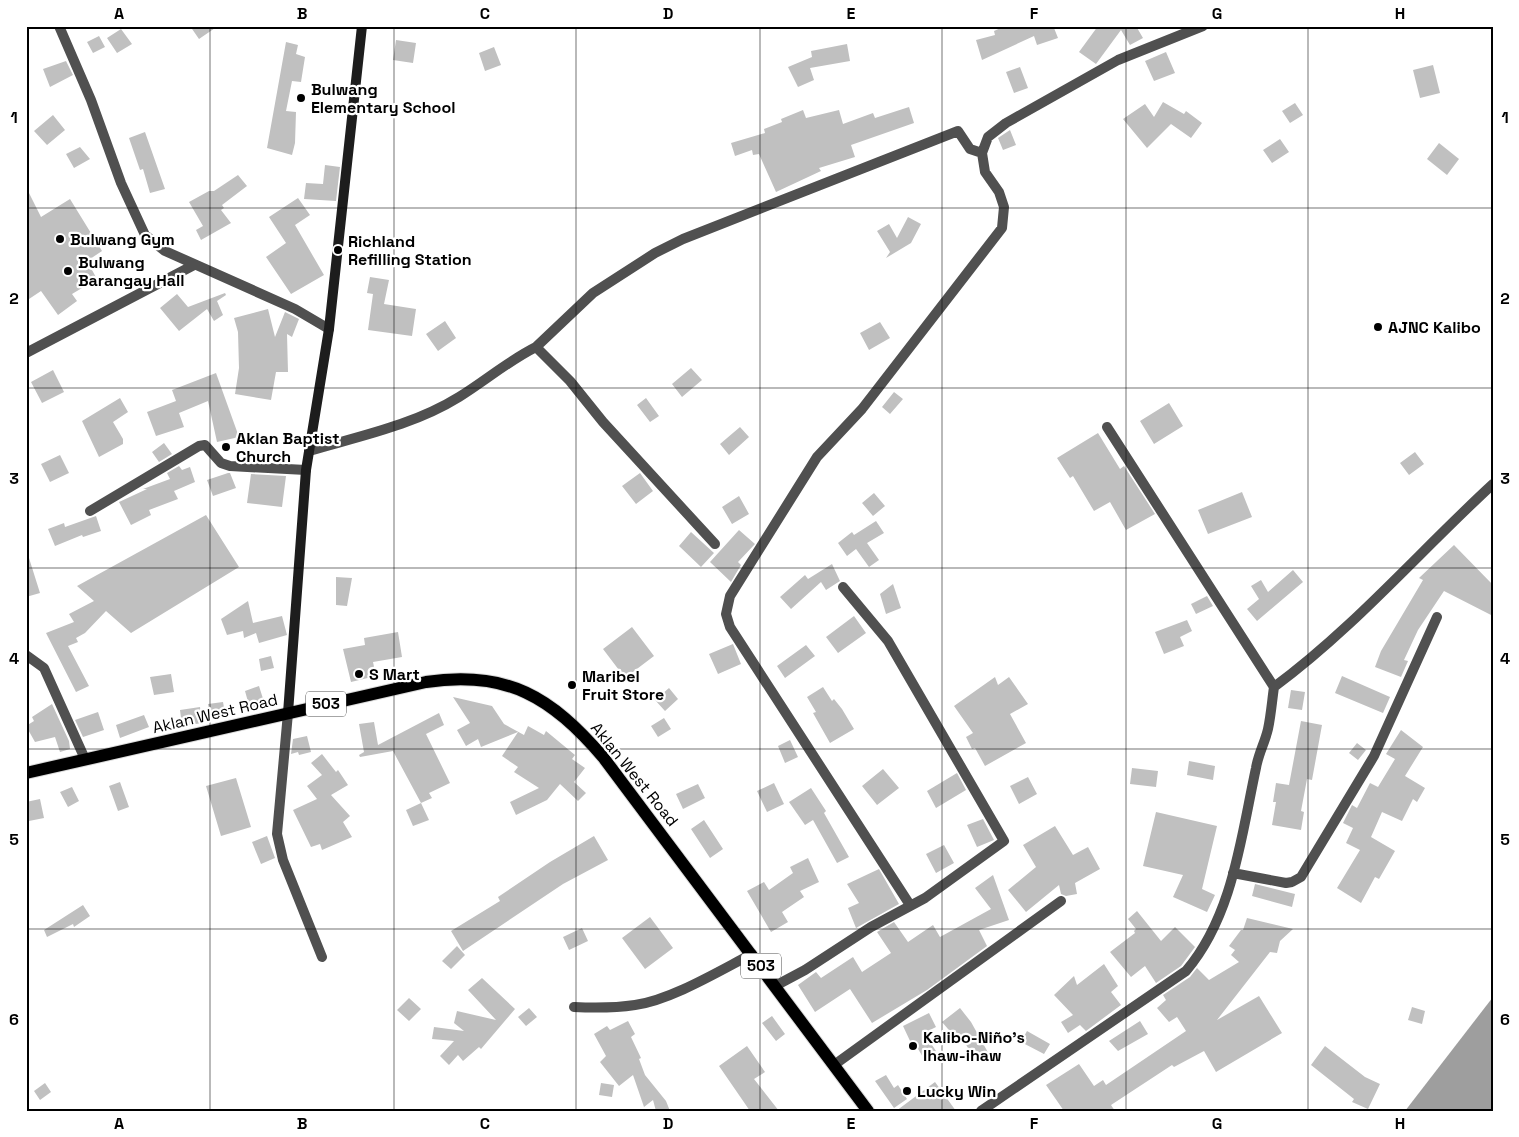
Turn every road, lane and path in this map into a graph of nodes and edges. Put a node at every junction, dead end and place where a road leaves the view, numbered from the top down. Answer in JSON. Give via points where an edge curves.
{"nodes":[{"id":1,"x":59,"y":26,"type":"edge"},
{"id":2,"x":362,"y":26,"type":"edge"},
{"id":3,"x":1203,"y":26,"type":"edge"},
{"id":4,"x":982,"y":153,"type":"junction"},
{"id":5,"x":194,"y":265,"type":"junction"},
{"id":6,"x":329,"y":329,"type":"junction"},
{"id":7,"x":536,"y":347,"type":"junction"},
{"id":8,"x":26,"y":353,"type":"edge"},
{"id":9,"x":1108,"y":427,"type":"dead end"},
{"id":10,"x":310,"y":451,"type":"junction"},
{"id":11,"x":306,"y":470,"type":"junction"},
{"id":12,"x":1493,"y":484,"type":"edge"},
{"id":13,"x":90,"y":511,"type":"dead end"},
{"id":14,"x":715,"y":544,"type":"dead end"},
{"id":15,"x":843,"y":587,"type":"dead end"},
{"id":16,"x":1438,"y":617,"type":"dead end"},
{"id":17,"x":26,"y":655,"type":"edge"},
{"id":18,"x":1274,"y":687,"type":"junction"},
{"id":19,"x":288,"y":713,"type":"junction"},
{"id":20,"x":85,"y":759,"type":"junction"},
{"id":21,"x":26,"y":773,"type":"edge"},
{"id":22,"x":1233,"y":873,"type":"junction"},
{"id":23,"x":1061,"y":901,"type":"dead end"},
{"id":24,"x":910,"y":905,"type":"junction"},
{"id":25,"x":752,"y":954,"type":"junction"},
{"id":26,"x":322,"y":956,"type":"dead end"},
{"id":27,"x":775,"y":986,"type":"junction"},
{"id":28,"x":574,"y":1007,"type":"dead end"},
{"id":29,"x":834,"y":1065,"type":"junction"},
{"id":30,"x":868,"y":1111,"type":"edge"},
{"id":31,"x":981,"y":1111,"type":"edge"}],
"edges":[{"from":1,"to":5,"type":"street","via":[[145,235],[165,251]]},
{"from":2,"to":6,"type":"street"},
{"from":3,"to":4,"type":"street","via":[[1118,60],[1006,123],[988,136]]},
{"from":4,"to":7,"type":"street","via":[[970,149],[958,130],[683,239],[593,293]]},
{"from":4,"to":24,"type":"street","via":[[985,172],[1004,207],[1002,228],[862,409],[817,457],[730,596],[726,614],[747,656]]},
{"from":5,"to":6,"type":"street","via":[[295,309]]},
{"from":5,"to":8,"type":"street"},
{"from":6,"to":10,"type":"street"},
{"from":7,"to":10,"type":"street","via":[[458,398],[408,422]]},
{"from":7,"to":14,"type":"street"},
{"from":9,"to":18,"type":"street"},
{"from":10,"to":11,"type":"street"},
{"from":11,"to":13,"type":"street","via":[[230,466],[221,463],[205,445],[199,446]]},
{"from":11,"to":19,"type":"street"},
{"from":12,"to":18,"type":"street","via":[[1441,531],[1331,642]]},
{"from":15,"to":24,"type":"street","via":[[888,641],[1004,840],[970,868]]},
{"from":16,"to":22,"type":"street","via":[[1374,756],[1301,877],[1286,883]]},
{"from":17,"to":20,"type":"street","via":[[44,668]]},
{"from":18,"to":22,"type":"street","via":[[1268,730],[1257,762]]},
{"from":19,"to":20,"type":"main road","name":"Aklan West Road","number":"503"},
{"from":19,"to":25,"type":"main road","name":"Aklan West Road","number":"503","via":[[453,678],[477,678],[528,693],[580,730],[604,757]]},
{"from":19,"to":26,"type":"street","via":[[277,834],[283,860]]},
{"from":20,"to":21,"type":"main road","name":"Aklan West Road","number":"503"},
{"from":22,"to":31,"type":"street","via":[[1220,915],[1199,956],[1186,971]]},
{"from":23,"to":29,"type":"street"},
{"from":24,"to":27,"type":"street"},
{"from":25,"to":27,"type":"main road","name":"Aklan West Road","number":"503"},
{"from":25,"to":28,"type":"street","via":[[665,997],[637,1005]]},
{"from":27,"to":29,"type":"main road","name":"Aklan West Road","number":"503"},
{"from":29,"to":30,"type":"main road","name":"Aklan West Road","number":"503"}]}
